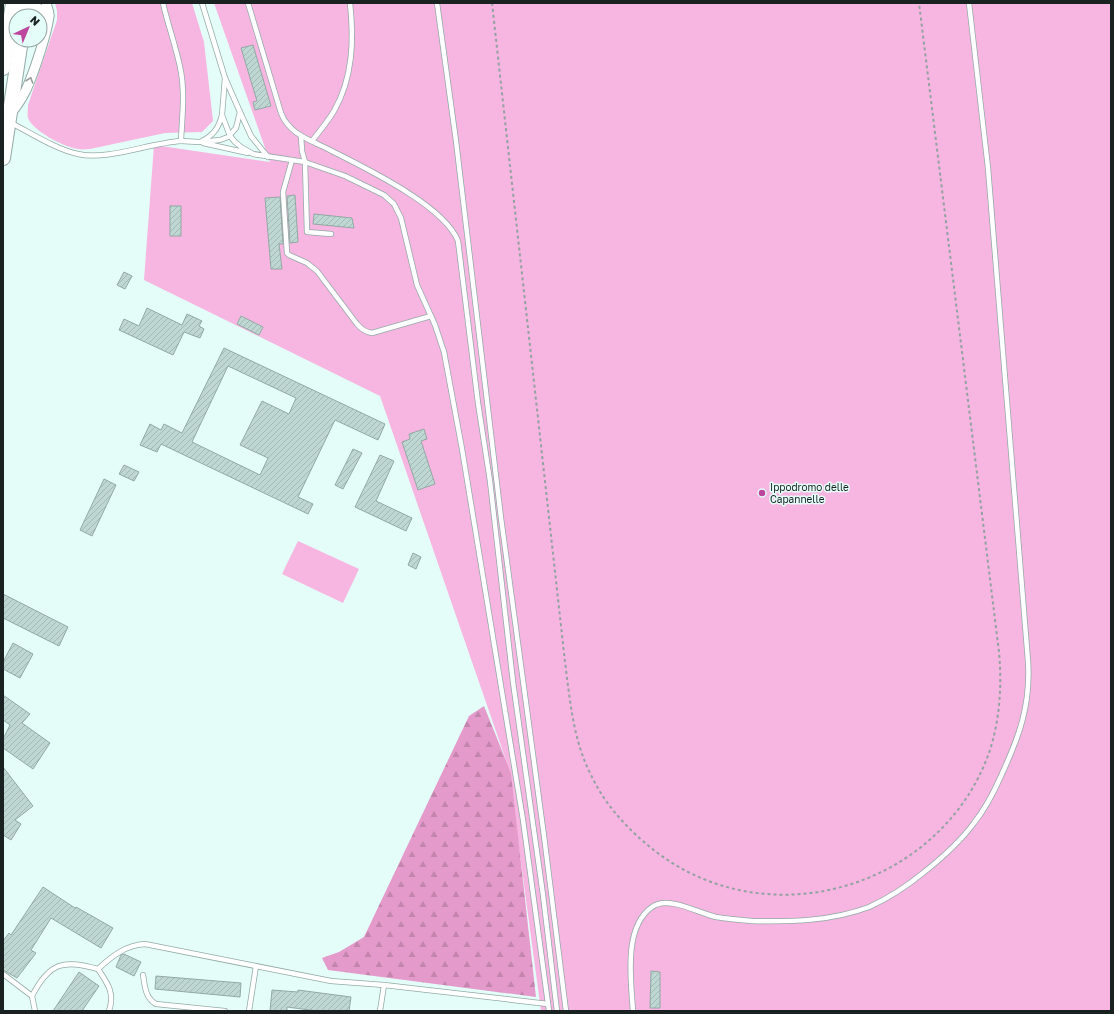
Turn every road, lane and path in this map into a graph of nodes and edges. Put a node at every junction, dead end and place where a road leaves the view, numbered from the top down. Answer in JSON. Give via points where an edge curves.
{"nodes":[{"id":1,"x":13,"y":3,"type":"edge"},
{"id":2,"x":30,"y":3,"type":"edge"},
{"id":3,"x":46,"y":3,"type":"edge"},
{"id":4,"x":163,"y":3,"type":"edge"},
{"id":5,"x":202,"y":3,"type":"edge"},
{"id":6,"x":248,"y":3,"type":"edge"},
{"id":7,"x":350,"y":3,"type":"edge"},
{"id":8,"x":437,"y":3,"type":"edge"},
{"id":9,"x":492,"y":3,"type":"edge"},
{"id":10,"x":919,"y":3,"type":"edge"},
{"id":11,"x":969,"y":3,"type":"edge"},
{"id":12,"x":49,"y":16,"type":"junction"},
{"id":13,"x":20,"y":48,"type":"edge"},
{"id":14,"x":3,"y":68,"type":"edge"},
{"id":15,"x":225,"y":78,"type":"junction"},
{"id":16,"x":240,"y":112,"type":"junction"},
{"id":17,"x":222,"y":115,"type":"junction"},
{"id":18,"x":10,"y":118,"type":"junction"},
{"id":19,"x":230,"y":136,"type":"junction"},
{"id":20,"x":301,"y":136,"type":"junction"},
{"id":21,"x":180,"y":141,"type":"junction"},
{"id":22,"x":312,"y":141,"type":"junction"},
{"id":23,"x":199,"y":142,"type":"junction"},
{"id":24,"x":253,"y":154,"type":"junction"},
{"id":25,"x":268,"y":157,"type":"junction"},
{"id":26,"x":3,"y":158,"type":"edge"},
{"id":27,"x":292,"y":160,"type":"junction"},
{"id":28,"x":305,"y":162,"type":"junction"},
{"id":29,"x":331,"y":234,"type":"dead end"},
{"id":30,"x":431,"y":316,"type":"junction"},
{"id":31,"x":256,"y":966,"type":"junction"},
{"id":32,"x":98,"y":969,"type":"junction"},
{"id":33,"x":3,"y":974,"type":"edge"},
{"id":34,"x":143,"y":975,"type":"dead end"},
{"id":35,"x":384,"y":985,"type":"junction"},
{"id":36,"x":32,"y":996,"type":"junction"},
{"id":37,"x":548,"y":1004,"type":"junction"},
{"id":38,"x":177,"y":1009,"type":"edge"},
{"id":39,"x":215,"y":1010,"type":"edge"},
{"id":40,"x":35,"y":1011,"type":"edge"},
{"id":41,"x":109,"y":1011,"type":"edge"},
{"id":42,"x":225,"y":1011,"type":"edge"},
{"id":43,"x":249,"y":1011,"type":"edge"},
{"id":44,"x":380,"y":1011,"type":"edge"},
{"id":45,"x":548,"y":1011,"type":"edge"},
{"id":46,"x":557,"y":1011,"type":"edge"},
{"id":47,"x":566,"y":1011,"type":"edge"},
{"id":48,"x":633,"y":1011,"type":"edge"}],
"edges":[{"from":1,"to":14,"type":"main road"},
{"from":2,"to":12,"type":"street"},
{"from":3,"to":12,"type":"street"},
{"from":4,"to":21,"type":"lane","via":[[182,78]]},
{"from":5,"to":15,"type":"lane"},
{"from":6,"to":20,"type":"lane","via":[[283,116],[292,129]]},
{"from":7,"to":22,"type":"lane","via":[[352,34],[348,73],[334,110]]},
{"from":8,"to":47,"type":"lane"},
{"from":9,"to":10,"type":"path","via":[[565,662],[580,750],[591,776],[610,807],[633,832],[657,852],[687,872],[708,881],[740,890],[775,895],[810,894],[842,886],[898,864],[918,850],[936,835],[969,792],[989,752],[997,720],[1000,693],[999,652]]},
{"from":11,"to":48,"type":"lane","via":[[989,180],[1028,661],[1028,696],[1019,736],[988,802],[969,830],[919,876],[897,893],[878,903],[835,917],[750,921],[725,919],[669,903],[651,907],[639,922],[632,948]]},
{"from":18,"to":12,"type":"street","one_way":true,"via":[[27,88]]},
{"from":13,"to":18,"type":"main road"},
{"from":15,"to":16,"type":"lane"},
{"from":15,"to":17,"type":"lane"},
{"from":16,"to":19,"type":"lane","via":[[236,128]]},
{"from":16,"to":25,"type":"lane","via":[[251,136]]},
{"from":17,"to":19,"type":"lane"},
{"from":17,"to":23,"type":"lane","via":[[218,128]]},
{"from":18,"to":21,"type":"lane","via":[[64,150],[82,155],[104,155]]},
{"from":18,"to":26,"type":"main road"},
{"from":19,"to":23,"type":"lane"},
{"from":19,"to":24,"type":"lane","via":[[241,148]]},
{"from":20,"to":22,"type":"lane"},
{"from":20,"to":28,"type":"lane"},
{"from":21,"to":23,"type":"lane"},
{"from":22,"to":46,"type":"lane","via":[[420,201],[444,220],[458,241]]},
{"from":23,"to":24,"type":"lane"},
{"from":24,"to":25,"type":"lane"},
{"from":25,"to":27,"type":"lane"},
{"from":27,"to":28,"type":"lane"},
{"from":27,"to":30,"type":"lane","via":[[283,192],[287,253],[317,271],[356,324],[367,333]]},
{"from":28,"to":29,"type":"lane","via":[[307,232]]},
{"from":28,"to":30,"type":"lane","via":[[345,176],[384,195],[394,204],[401,218],[417,285]]},
{"from":30,"to":37,"type":"lane","via":[[444,352],[462,449],[523,823]]},
{"from":31,"to":32,"type":"lane","via":[[145,944],[120,952]]},
{"from":31,"to":35,"type":"lane","via":[[331,981]]},
{"from":31,"to":43,"type":"lane"},
{"from":32,"to":36,"type":"lane","via":[[75,963],[58,966],[44,977]]},
{"from":32,"to":41,"type":"lane","via":[[110,991]]},
{"from":33,"to":36,"type":"lane"},
{"from":34,"to":38,"type":"lane","via":[[146,994],[150,1000]]},
{"from":35,"to":37,"type":"lane"},
{"from":35,"to":44,"type":"lane"},
{"from":36,"to":40,"type":"lane"},
{"from":37,"to":45,"type":"lane"},
{"from":38,"to":39,"type":"lane"},
{"from":39,"to":42,"type":"lane"}]}
